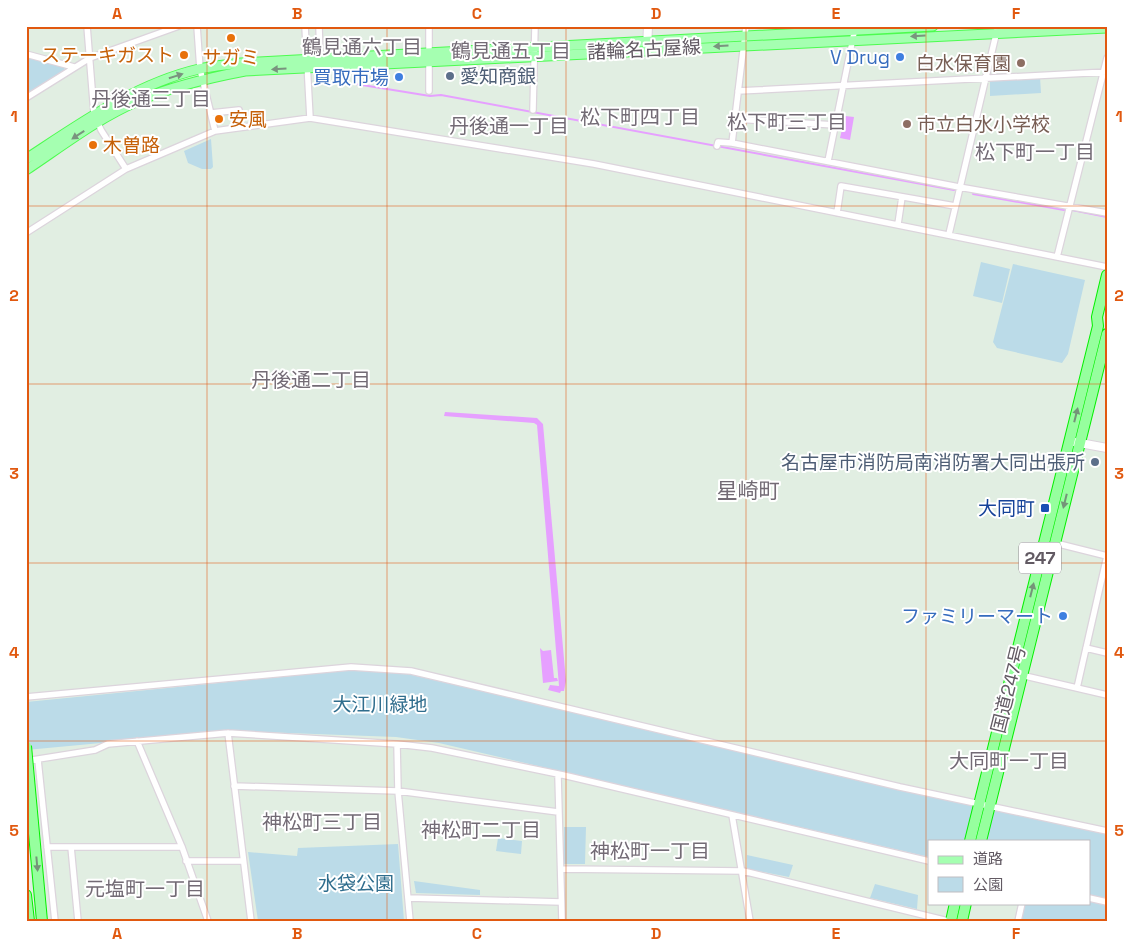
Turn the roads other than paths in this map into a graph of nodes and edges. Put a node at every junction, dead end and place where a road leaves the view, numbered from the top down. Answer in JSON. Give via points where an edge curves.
{"nodes":[{"id":1,"x":86,"y":26,"type":"edge"},
{"id":2,"x":179,"y":26,"type":"edge"},
{"id":3,"x":197,"y":26,"type":"edge"},
{"id":4,"x":305,"y":26,"type":"edge"},
{"id":5,"x":319,"y":26,"type":"edge"},
{"id":6,"x":429,"y":26,"type":"edge"},
{"id":7,"x":535,"y":26,"type":"edge"},
{"id":8,"x":648,"y":26,"type":"edge"},
{"id":9,"x":933,"y":26,"type":"edge"},
{"id":10,"x":1107,"y":28,"type":"edge"},
{"id":11,"x":998,"y":29,"type":"edge"},
{"id":12,"x":855,"y":32,"type":"edge"},
{"id":13,"x":745,"y":35,"type":"edge"},
{"id":14,"x":647,"y":45,"type":"junction"},
{"id":15,"x":534,"y":51,"type":"junction"},
{"id":16,"x":26,"y":54,"type":"edge"},
{"id":17,"x":428,"y":57,"type":"junction"},
{"id":18,"x":90,"y":58,"type":"junction"},
{"id":19,"x":320,"y":58,"type":"junction"},
{"id":20,"x":1107,"y":58,"type":"edge"},
{"id":21,"x":306,"y":63,"type":"junction"},
{"id":22,"x":74,"y":67,"type":"junction"},
{"id":23,"x":200,"y":69,"type":"junction"},
{"id":24,"x":1105,"y":72,"type":"edge"},
{"id":25,"x":987,"y":77,"type":"junction"},
{"id":26,"x":202,"y":79,"type":"junction"},
{"id":27,"x":842,"y":84,"type":"junction"},
{"id":28,"x":429,"y":91,"type":"dead end"},
{"id":29,"x":738,"y":91,"type":"junction"},
{"id":30,"x":26,"y":98,"type":"edge"},
{"id":31,"x":239,"y":110,"type":"dead end"},
{"id":32,"x":533,"y":110,"type":"dead end"},
{"id":33,"x":94,"y":114,"type":"junction"},
{"id":34,"x":211,"y":114,"type":"junction"},
{"id":35,"x":310,"y":118,"type":"junction"},
{"id":36,"x":735,"y":119,"type":"junction"},
{"id":37,"x":98,"y":123,"type":"junction"},
{"id":38,"x":835,"y":125,"type":"junction"},
{"id":39,"x":216,"y":131,"type":"junction"},
{"id":40,"x":732,"y":143,"type":"junction"},
{"id":41,"x":717,"y":145,"type":"dead end"},
{"id":42,"x":26,"y":159,"type":"edge"},
{"id":43,"x":828,"y":161,"type":"junction"},
{"id":44,"x":126,"y":169,"type":"junction"},
{"id":45,"x":26,"y":170,"type":"edge"},
{"id":46,"x":959,"y":187,"type":"junction"},
{"id":47,"x":902,"y":197,"type":"junction"},
{"id":48,"x":1071,"y":205,"type":"junction"},
{"id":49,"x":955,"y":206,"type":"junction"},
{"id":50,"x":838,"y":213,"type":"junction"},
{"id":51,"x":1107,"y":213,"type":"edge"},
{"id":52,"x":898,"y":224,"type":"junction"},
{"id":53,"x":26,"y":233,"type":"edge"},
{"id":54,"x":949,"y":234,"type":"junction"},
{"id":55,"x":1057,"y":257,"type":"junction"},
{"id":56,"x":1107,"y":267,"type":"edge"},
{"id":57,"x":1107,"y":275,"type":"edge"},
{"id":58,"x":1102,"y":319,"type":"edge"},
{"id":59,"x":1107,"y":334,"type":"edge"},
{"id":60,"x":1069,"y":441,"type":"junction"},
{"id":61,"x":1080,"y":443,"type":"junction"},
{"id":62,"x":1107,"y":448,"type":"edge"},
{"id":63,"x":1055,"y":543,"type":"junction"},
{"id":64,"x":1107,"y":556,"type":"edge"},
{"id":65,"x":1086,"y":648,"type":"junction"},
{"id":66,"x":1107,"y":654,"type":"edge"},
{"id":67,"x":1017,"y":674,"type":"junction"},
{"id":68,"x":1077,"y":688,"type":"junction"},
{"id":69,"x":1107,"y":695,"type":"edge"},
{"id":70,"x":26,"y":697,"type":"edge"},
{"id":71,"x":228,"y":733,"type":"junction"},
{"id":72,"x":138,"y":741,"type":"junction"},
{"id":73,"x":397,"y":744,"type":"junction"},
{"id":74,"x":26,"y":746,"type":"edge"},
{"id":75,"x":38,"y":760,"type":"junction"},
{"id":76,"x":26,"y":761,"type":"edge"},
{"id":77,"x":558,"y":776,"type":"junction"},
{"id":78,"x":234,"y":786,"type":"junction"},
{"id":79,"x":398,"y":791,"type":"junction"},
{"id":80,"x":985,"y":804,"type":"junction"},
{"id":81,"x":558,"y":812,"type":"junction"},
{"id":82,"x":732,"y":815,"type":"junction"},
{"id":83,"x":1107,"y":831,"type":"edge"},
{"id":84,"x":970,"y":840,"type":"edge"},
{"id":85,"x":981,"y":840,"type":"edge"},
{"id":86,"x":46,"y":847,"type":"junction"},
{"id":87,"x":71,"y":847,"type":"junction"},
{"id":88,"x":182,"y":847,"type":"junction"},
{"id":89,"x":186,"y":861,"type":"junction"},
{"id":90,"x":928,"y":861,"type":"edge"},
{"id":91,"x":243,"y":862,"type":"junction"},
{"id":92,"x":561,"y":869,"type":"junction"},
{"id":93,"x":744,"y":872,"type":"junction"},
{"id":94,"x":26,"y":895,"type":"edge"},
{"id":95,"x":409,"y":898,"type":"junction"},
{"id":96,"x":1090,"y":898,"type":"edge"},
{"id":97,"x":561,"y":902,"type":"junction"},
{"id":98,"x":1107,"y":902,"type":"edge"},
{"id":99,"x":955,"y":904,"type":"edge"},
{"id":100,"x":966,"y":904,"type":"edge"},
{"id":101,"x":1022,"y":904,"type":"edge"},
{"id":102,"x":29,"y":921,"type":"edge"},
{"id":103,"x":42,"y":921,"type":"edge"},
{"id":104,"x":55,"y":921,"type":"edge"},
{"id":105,"x":78,"y":921,"type":"edge"},
{"id":106,"x":208,"y":921,"type":"edge"},
{"id":107,"x":251,"y":921,"type":"edge"},
{"id":108,"x":410,"y":921,"type":"edge"},
{"id":109,"x":562,"y":921,"type":"edge"},
{"id":110,"x":750,"y":921,"type":"edge"},
{"id":111,"x":949,"y":921,"type":"edge"},
{"id":112,"x":962,"y":921,"type":"edge"},
{"id":113,"x":1018,"y":921,"type":"edge"}],
"edges":[{"from":1,"to":18,"type":"street"},
{"from":2,"to":18,"type":"street"},
{"from":3,"to":23,"type":"street"},
{"from":4,"to":21,"type":"street"},
{"from":5,"to":19,"type":"street"},
{"from":6,"to":17,"type":"street"},
{"from":7,"to":15,"type":"street"},
{"from":8,"to":14,"type":"street"},
{"from":9,"to":12,"type":"main road","name":"諸輪名古屋線"},
{"from":10,"to":11,"type":"main road","name":"諸輪名古屋線"},
{"from":11,"to":12,"type":"main road","name":"諸輪名古屋線","one_way":true},
{"from":11,"to":25,"type":"street"},
{"from":12,"to":13,"type":"main road","name":"諸輪名古屋線"},
{"from":12,"to":27,"type":"street"},
{"from":13,"to":14,"type":"main road","name":"諸輪名古屋線"},
{"from":13,"to":29,"type":"street"},
{"from":14,"to":15,"type":"main road","name":"諸輪名古屋線"},
{"from":15,"to":17,"type":"main road","name":"諸輪名古屋線"},
{"from":15,"to":32,"type":"street"},
{"from":16,"to":22,"type":"street"},
{"from":17,"to":19,"type":"main road","name":"諸輪名古屋線"},
{"from":17,"to":21,"type":"main road","name":"諸輪名古屋線"},
{"from":17,"to":28,"type":"street"},
{"from":18,"to":22,"type":"street"},
{"from":18,"to":33,"type":"street"},
{"from":19,"to":21,"type":"main road","name":"諸輪名古屋線"},
{"from":20,"to":24,"type":"street"},
{"from":21,"to":23,"type":"main road","name":"諸輪名古屋線","via":[[241,62]]},
{"from":21,"to":26,"type":"main road","name":"諸輪名古屋線","one_way":true},
{"from":21,"to":35,"type":"street"},
{"from":22,"to":30,"type":"street"},
{"from":23,"to":26,"type":"street"},
{"from":33,"to":23,"type":"main road","name":"諸輪名古屋線","one_way":true,"via":[[144,88]]},
{"from":24,"to":25,"type":"street"},
{"from":24,"to":48,"type":"street"},
{"from":25,"to":27,"type":"street"},
{"from":25,"to":46,"type":"street"},
{"from":26,"to":34,"type":"street"},
{"from":26,"to":37,"type":"main road","name":"諸輪名古屋線","via":[[136,102]]},
{"from":27,"to":29,"type":"street"},
{"from":27,"to":38,"type":"street"},
{"from":29,"to":36,"type":"street"},
{"from":31,"to":34,"type":"street"},
{"from":33,"to":37,"type":"street"},
{"from":33,"to":42,"type":"main road","name":"諸輪名古屋線"},
{"from":34,"to":39,"type":"street"},
{"from":35,"to":39,"type":"street"},
{"from":35,"to":50,"type":"street","via":[[594,164]]},
{"from":36,"to":38,"type":"street"},
{"from":36,"to":40,"type":"street"},
{"from":37,"to":44,"type":"street"},
{"from":37,"to":45,"type":"main road","name":"諸輪名古屋線","one_way":true},
{"from":38,"to":43,"type":"street"},
{"from":39,"to":44,"type":"street"},
{"from":40,"to":41,"type":"street"},
{"from":40,"to":43,"type":"street"},
{"from":43,"to":46,"type":"street"},
{"from":44,"to":53,"type":"street"},
{"from":46,"to":48,"type":"street"},
{"from":46,"to":49,"type":"street"},
{"from":47,"to":49,"type":"street"},
{"from":47,"to":50,"type":"street","via":[[841,186]]},
{"from":47,"to":52,"type":"street"},
{"from":48,"to":51,"type":"street"},
{"from":48,"to":55,"type":"street"},
{"from":49,"to":54,"type":"street"},
{"from":50,"to":52,"type":"street"},
{"from":52,"to":54,"type":"street"},
{"from":54,"to":55,"type":"street"},
{"from":55,"to":56,"type":"street"},
{"from":57,"to":58,"type":"highway","name":"国道247号","number":"247"},
{"from":60,"to":58,"type":"highway","name":"国道247号","number":"247","one_way":true},
{"from":59,"to":61,"type":"highway","name":"国道247号","number":"247"},
{"from":60,"to":61,"type":"street"},
{"from":67,"to":60,"type":"highway","name":"国道247号","number":"247","one_way":true},
{"from":61,"to":62,"type":"street"},
{"from":61,"to":63,"type":"highway","name":"国道247号","number":"247","one_way":true},
{"from":63,"to":64,"type":"street"},
{"from":63,"to":67,"type":"highway","name":"国道247号","number":"247"},
{"from":64,"to":65,"type":"street"},
{"from":65,"to":66,"type":"street"},
{"from":65,"to":68,"type":"street"},
{"from":67,"to":68,"type":"street"},
{"from":67,"to":80,"type":"highway","name":"国道247号","number":"247"},
{"from":68,"to":69,"type":"street"},
{"from":70,"to":80,"type":"street","via":[[351,667],[411,671],[900,787]]},
{"from":71,"to":72,"type":"street"},
{"from":71,"to":73,"type":"street"},
{"from":71,"to":78,"type":"street"},
{"from":72,"to":75,"type":"street","via":[[108,744],[95,750]]},
{"from":72,"to":88,"type":"street"},
{"from":73,"to":77,"type":"street","via":[[482,758]]},
{"from":73,"to":79,"type":"street"},
{"from":74,"to":103,"type":"highway","one_way":true,"bridge":true},
{"from":75,"to":76,"type":"street"},
{"from":75,"to":86,"type":"street"},
{"from":77,"to":81,"type":"street"},
{"from":77,"to":82,"type":"street"},
{"from":78,"to":79,"type":"street"},
{"from":78,"to":91,"type":"street"},
{"from":79,"to":81,"type":"street"},
{"from":79,"to":95,"type":"street"},
{"from":80,"to":83,"type":"street"},
{"from":80,"to":84,"type":"highway","name":"国道247号","number":"247"},
{"from":80,"to":85,"type":"highway","name":"国道247号","number":"247"},
{"from":81,"to":92,"type":"street"},
{"from":82,"to":90,"type":"street"},
{"from":82,"to":93,"type":"street"},
{"from":86,"to":87,"type":"street"},
{"from":86,"to":104,"type":"street"},
{"from":87,"to":88,"type":"street"},
{"from":87,"to":105,"type":"street"},
{"from":88,"to":89,"type":"street"},
{"from":89,"to":91,"type":"street"},
{"from":89,"to":106,"type":"street"},
{"from":91,"to":107,"type":"street"},
{"from":92,"to":93,"type":"street"},
{"from":92,"to":97,"type":"street"},
{"from":93,"to":110,"type":"street"},
{"from":93,"to":111,"type":"street"},
{"from":94,"to":102,"type":"highway"},
{"from":95,"to":97,"type":"street"},
{"from":95,"to":108,"type":"street"},
{"from":96,"to":98,"type":"street"},
{"from":97,"to":109,"type":"street"},
{"from":99,"to":111,"type":"highway"},
{"from":100,"to":112,"type":"highway"},
{"from":101,"to":113,"type":"street"}]}
